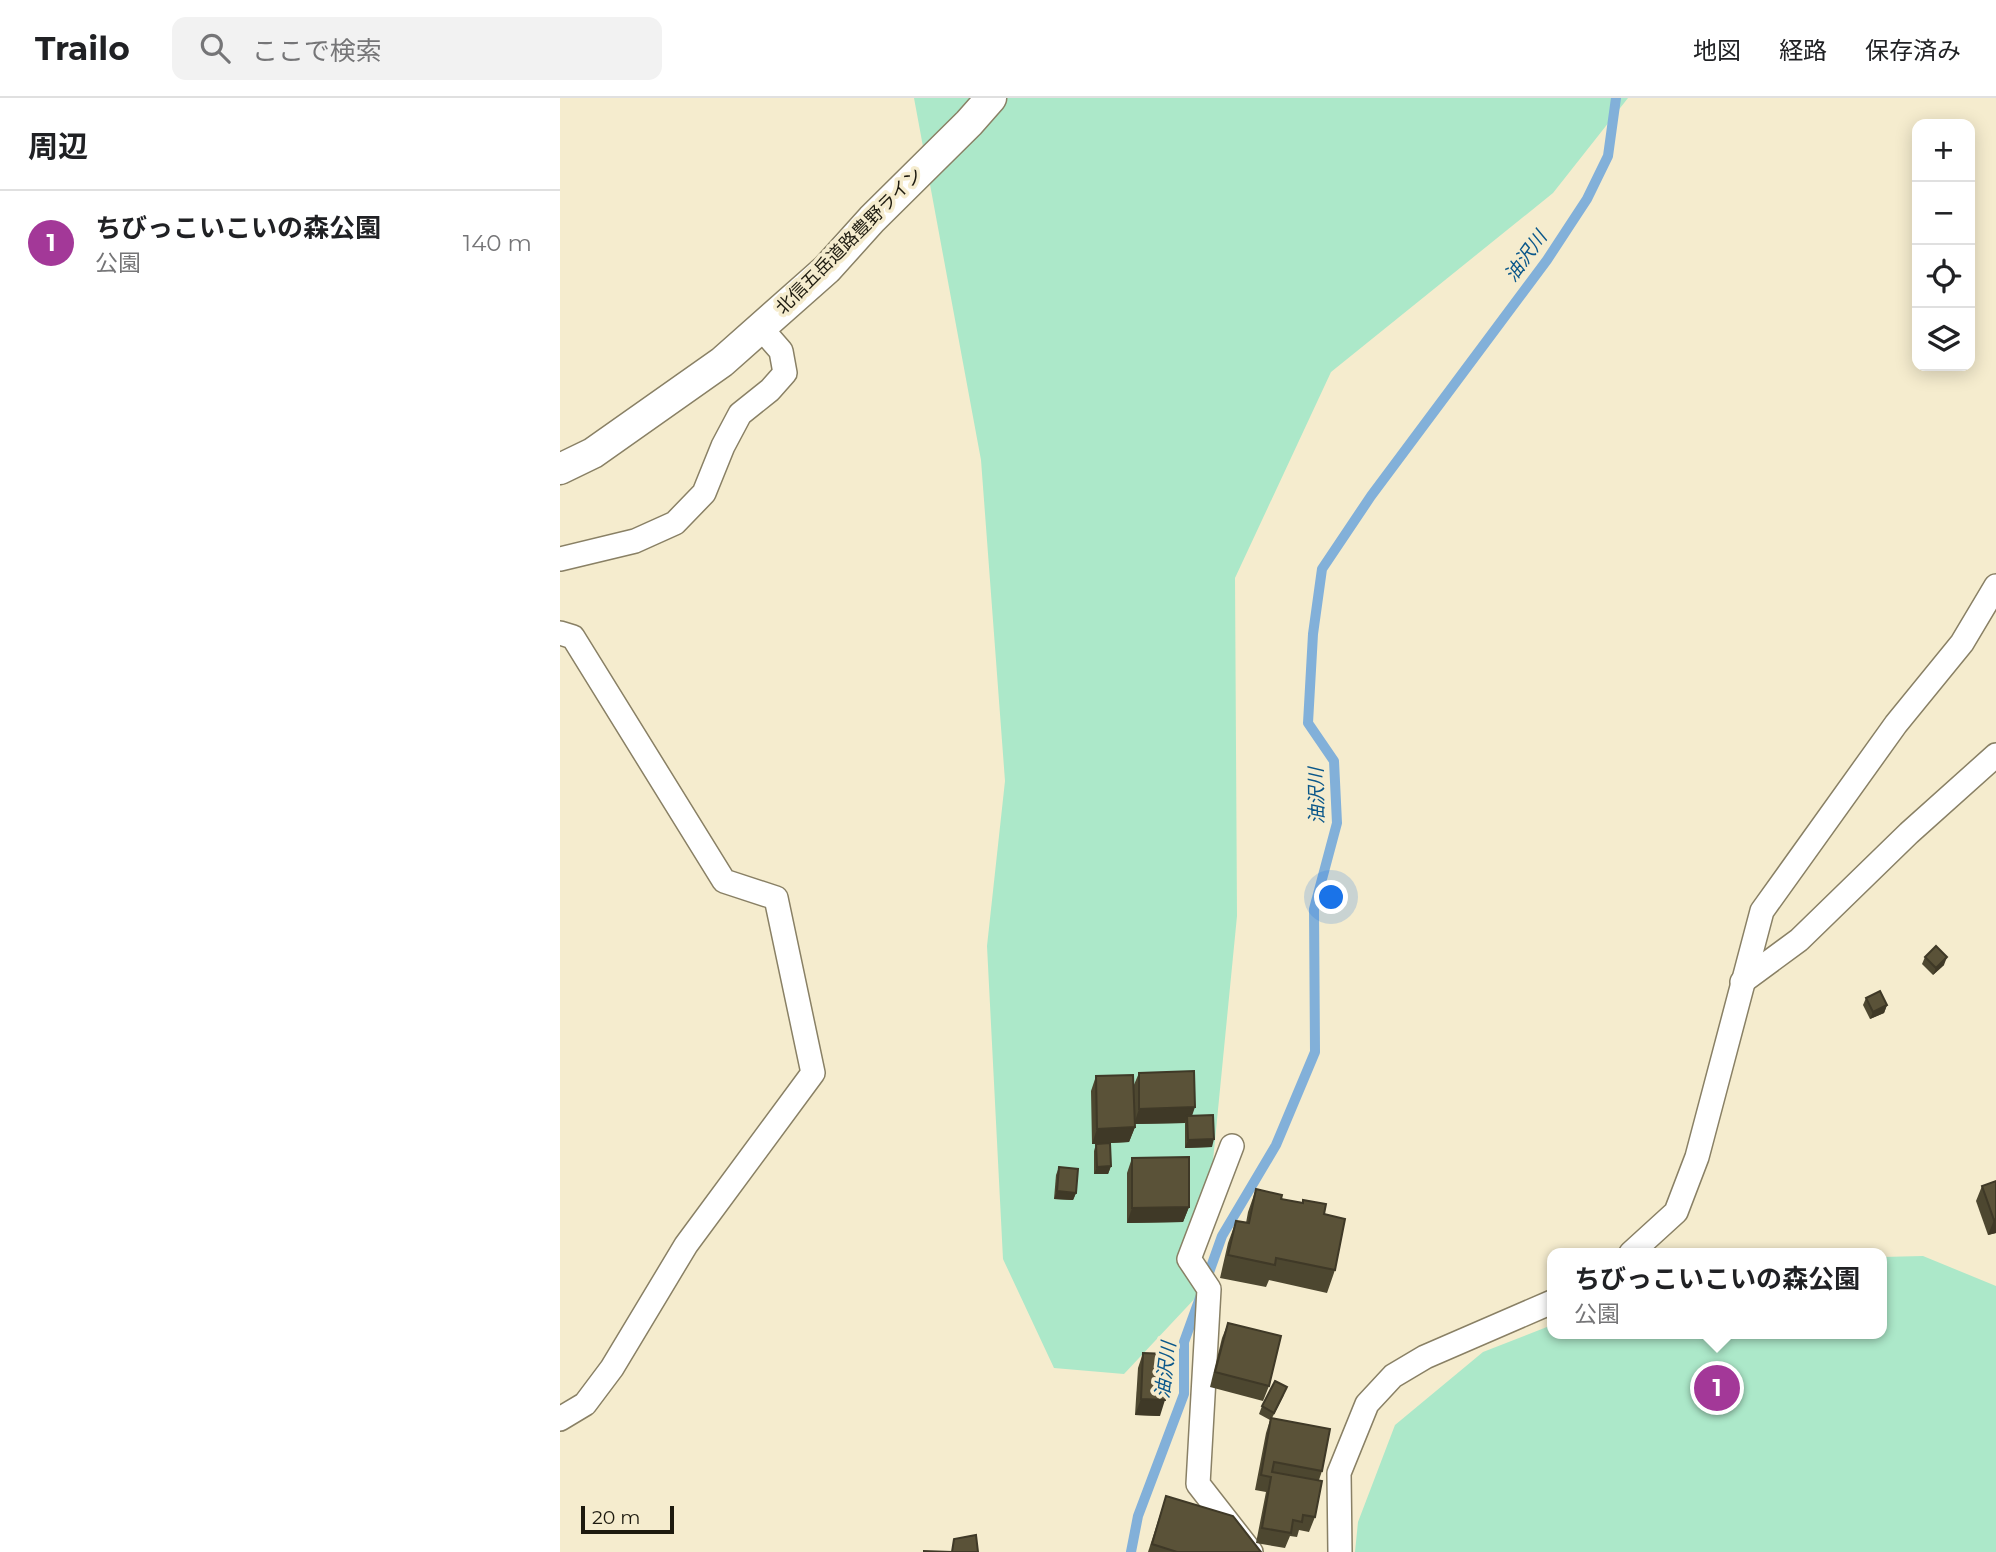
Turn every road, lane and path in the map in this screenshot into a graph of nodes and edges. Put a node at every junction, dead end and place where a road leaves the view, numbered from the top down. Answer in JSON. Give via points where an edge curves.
{"nodes":[{"id":1,"x":991,"y":98,"type":"edge"},
{"id":2,"x":761,"y":328,"type":"junction"},
{"id":3,"x":560,"y":469,"type":"edge"},
{"id":4,"x":560,"y":559,"type":"edge"},
{"id":5,"x":1996,"y":586,"type":"edge"},
{"id":6,"x":560,"y":633,"type":"edge"},
{"id":7,"x":1996,"y":755,"type":"edge"},
{"id":8,"x":1742,"y":982,"type":"junction"},
{"id":9,"x":1232,"y":1146,"type":"dead end"},
{"id":10,"x":1637,"y":1248,"type":"edge"},
{"id":11,"x":1547,"y":1303,"type":"edge"},
{"id":12,"x":560,"y":1419,"type":"edge"},
{"id":13,"x":1251,"y":1552,"type":"edge"},
{"id":14,"x":1340,"y":1552,"type":"edge"}],
"edges":[{"from":1,"to":2,"type":"street","name":"北信五岳道路豊野ライン","via":[[827,269]]},
{"from":2,"to":3,"type":"street","name":"北信五岳道路豊野ライン","via":[[722,362],[593,453]]},
{"from":2,"to":4,"type":"street","via":[[781,351],[785,373],[740,414],[704,493],[675,523],[635,541]]},
{"from":5,"to":8,"type":"street","via":[[1962,643],[1896,724],[1762,911]]},
{"from":6,"to":12,"type":"street","via":[[573,637],[724,881],[776,898],[813,1073],[686,1245],[612,1368],[584,1404]]},
{"from":7,"to":8,"type":"street","via":[[1799,940]]},
{"from":8,"to":10,"type":"street","via":[[1697,1157],[1676,1212]]},
{"from":9,"to":13,"type":"street","via":[[1189,1259],[1209,1289],[1198,1484]]},
{"from":11,"to":14,"type":"street","via":[[1425,1357],[1394,1376],[1367,1404],[1339,1474]]}]}
